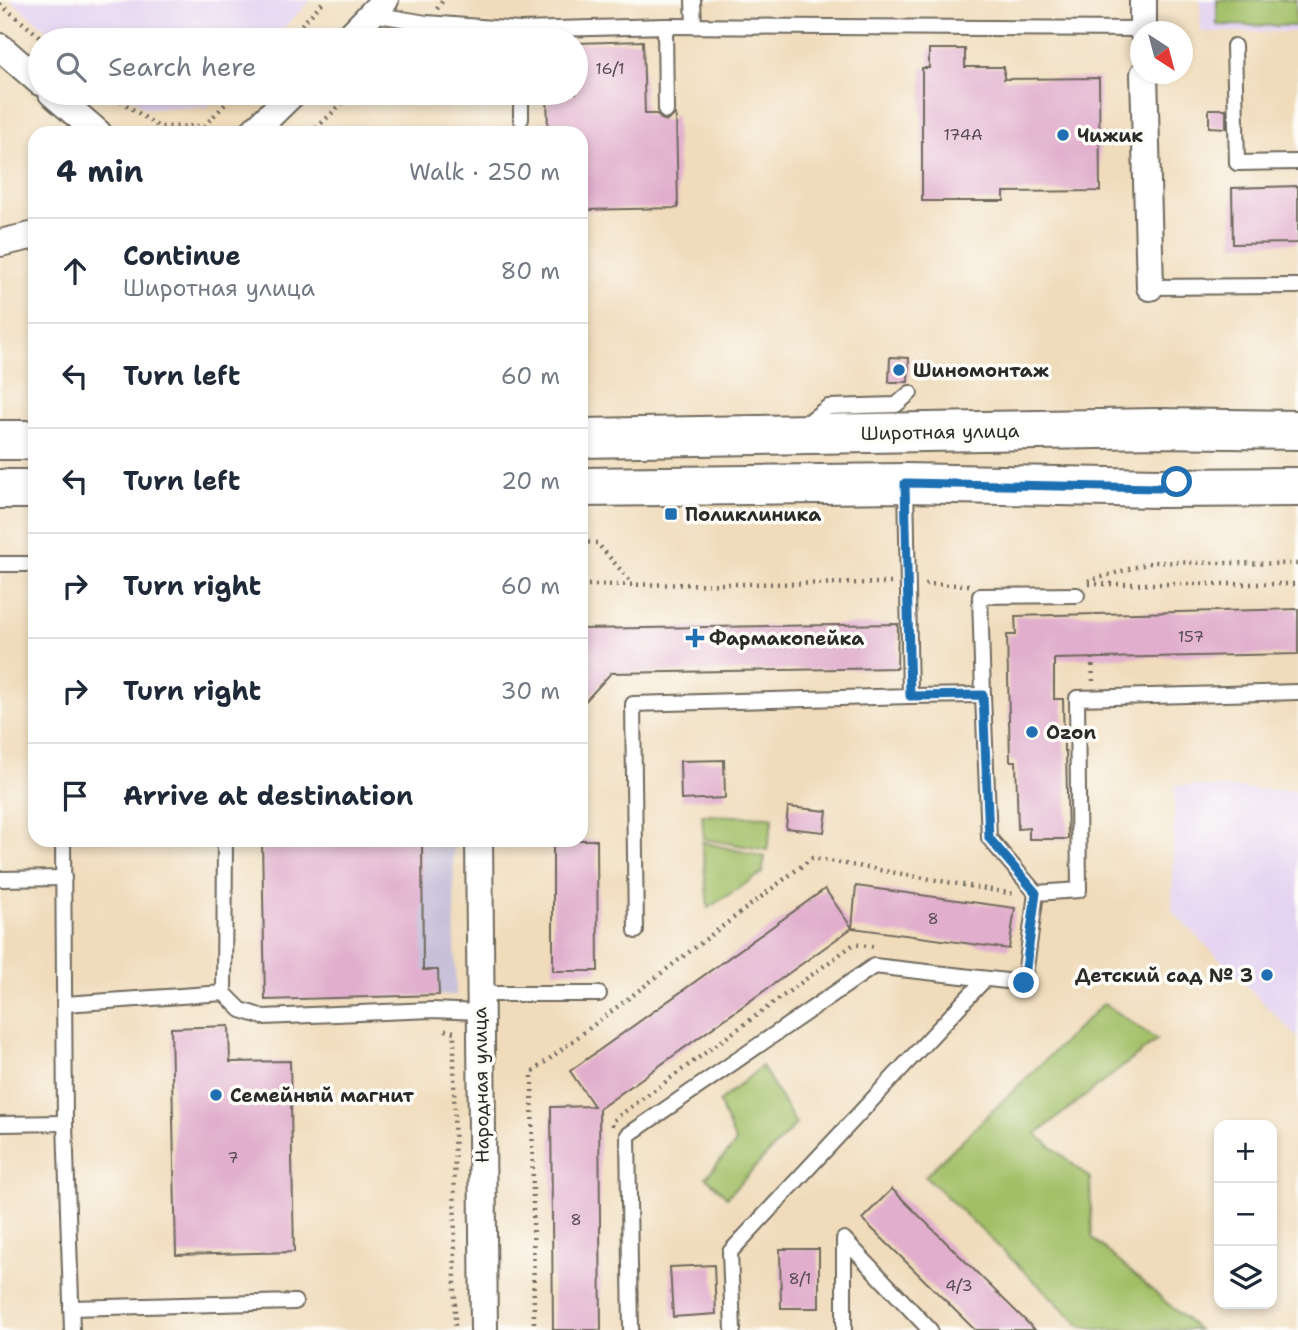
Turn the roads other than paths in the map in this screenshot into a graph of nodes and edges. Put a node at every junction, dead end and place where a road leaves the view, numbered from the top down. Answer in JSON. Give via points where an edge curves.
{"nodes":[{"id":1,"x":693,"y":0,"type":"edge"},
{"id":2,"x":1143,"y":0,"type":"edge"},
{"id":3,"x":379,"y":7,"type":"edge"},
{"id":4,"x":1143,"y":21,"type":"edge"},
{"id":5,"x":664,"y":26,"type":"junction"},
{"id":6,"x":694,"y":26,"type":"junction"},
{"id":7,"x":358,"y":28,"type":"edge"},
{"id":8,"x":465,"y":28,"type":"edge"},
{"id":9,"x":1130,"y":30,"type":"edge"},
{"id":10,"x":588,"y":31,"type":"edge"},
{"id":11,"x":1234,"y":46,"type":"dead end"},
{"id":12,"x":0,"y":47,"type":"edge"},
{"id":13,"x":28,"y":72,"type":"edge"},
{"id":14,"x":1144,"y":84,"type":"edge"},
{"id":15,"x":66,"y":105,"type":"edge"},
{"id":16,"x":281,"y":105,"type":"edge"},
{"id":17,"x":521,"y":105,"type":"edge"},
{"id":18,"x":666,"y":111,"type":"dead end"},
{"id":19,"x":521,"y":120,"type":"dead end"},
{"id":20,"x":90,"y":126,"type":"edge"},
{"id":21,"x":259,"y":126,"type":"edge"},
{"id":22,"x":1298,"y":162,"type":"edge"},
{"id":23,"x":28,"y":237,"type":"edge"},
{"id":24,"x":0,"y":243,"type":"edge"},
{"id":25,"x":1298,"y":286,"type":"edge"},
{"id":26,"x":1150,"y":287,"type":"joint"},
{"id":27,"x":910,"y":393,"type":"dead end"},
{"id":28,"x":1158,"y":428,"type":"junction"},
{"id":29,"x":1283,"y":430,"type":"edge"},
{"id":30,"x":790,"y":435,"type":"junction"},
{"id":31,"x":588,"y":438,"type":"edge"},
{"id":32,"x":0,"y":440,"type":"edge"},
{"id":33,"x":28,"y":440,"type":"edge"},
{"id":34,"x":905,"y":483,"type":"junction"},
{"id":35,"x":588,"y":487,"type":"edge"},
{"id":36,"x":1283,"y":487,"type":"edge"},
{"id":37,"x":1159,"y":488,"type":"junction"},
{"id":38,"x":0,"y":489,"type":"edge"},
{"id":39,"x":28,"y":489,"type":"edge"},
{"id":40,"x":0,"y":564,"type":"edge"},
{"id":41,"x":28,"y":564,"type":"edge"},
{"id":42,"x":1077,"y":589,"type":"road end"},
{"id":43,"x":1298,"y":692,"type":"edge"},
{"id":44,"x":983,"y":695,"type":"junction"},
{"id":45,"x":910,"y":696,"type":"junction"},
{"id":46,"x":63,"y":847,"type":"edge"},
{"id":47,"x":225,"y":847,"type":"edge"},
{"id":48,"x":480,"y":847,"type":"edge"},
{"id":49,"x":64,"y":878,"type":"junction"},
{"id":50,"x":0,"y":879,"type":"edge"},
{"id":51,"x":1030,"y":894,"type":"junction"},
{"id":52,"x":636,"y":931,"type":"dead end"},
{"id":53,"x":985,"y":979,"type":"junction"},
{"id":54,"x":224,"y":993,"type":"junction"},
{"id":55,"x":599,"y":994,"type":"dead end"},
{"id":56,"x":480,"y":1003,"type":"junction"},
{"id":57,"x":65,"y":1004,"type":"junction"},
{"id":58,"x":65,"y":1123,"type":"junction"},
{"id":59,"x":0,"y":1124,"type":"edge"},
{"id":60,"x":295,"y":1302,"type":"dead end"},
{"id":61,"x":71,"y":1308,"type":"junction"},
{"id":62,"x":72,"y":1330,"type":"edge"},
{"id":63,"x":484,"y":1330,"type":"edge"},
{"id":64,"x":631,"y":1330,"type":"edge"},
{"id":65,"x":733,"y":1330,"type":"edge"},
{"id":66,"x":845,"y":1330,"type":"edge"},
{"id":67,"x":930,"y":1330,"type":"edge"}],
"edges":[{"from":1,"to":6,"type":"lane"},
{"from":2,"to":4,"type":"street"},
{"from":3,"to":7,"type":"street"},
{"from":3,"to":8,"type":"lane","via":[[426,23]]},
{"from":5,"to":6,"type":"lane"},
{"from":5,"to":10,"type":"lane"},
{"from":5,"to":18,"type":"lane"},
{"from":6,"to":9,"type":"lane"},
{"from":11,"to":22,"type":"lane","via":[[1237,163]]},
{"from":12,"to":13,"type":"street"},
{"from":14,"to":26,"type":"street"},
{"from":15,"to":20,"type":"street"},
{"from":16,"to":21,"type":"street"},
{"from":17,"to":19,"type":"lane"},
{"from":23,"to":24,"type":"street"},
{"from":25,"to":26,"type":"lane"},
{"from":27,"to":30,"type":"lane","via":[[895,405],[828,407]]},
{"from":28,"to":29,"type":"main road","name":"Широтная улица"},
{"from":28,"to":30,"type":"main road","name":"Широтная улица"},
{"from":28,"to":37,"type":"main road","via":[[1176,433],[1187,449],[1187,467],[1177,482]]},
{"from":29,"to":36,"type":"main road","via":[[1253,438],[1245,452],[1245,468],[1254,481]]},
{"from":30,"to":31,"type":"main road","name":"Широтная улица"},
{"from":32,"to":33,"type":"main road"},
{"from":34,"to":35,"type":"main road"},
{"from":34,"to":37,"type":"main road"},
{"from":34,"to":45,"type":"lane"},
{"from":36,"to":37,"type":"main road"},
{"from":38,"to":39,"type":"main road"},
{"from":40,"to":41,"type":"lane"},
{"from":42,"to":44,"type":"lane","via":[[980,596]]},
{"from":43,"to":51,"type":"lane","via":[[1077,698],[1079,890]]},
{"from":44,"to":45,"type":"lane"},
{"from":44,"to":51,"type":"lane","via":[[989,838]]},
{"from":45,"to":52,"type":"lane","via":[[633,704]]},
{"from":46,"to":49,"type":"lane"},
{"from":47,"to":54,"type":"lane"},
{"from":48,"to":56,"type":"street","name":"Народная улица"},
{"from":49,"to":50,"type":"lane"},
{"from":49,"to":57,"type":"lane"},
{"from":51,"to":53,"type":"lane","via":[[1024,983]]},
{"from":53,"to":64,"type":"lane","via":[[874,965],[628,1135]]},
{"from":53,"to":65,"type":"lane","via":[[730,1252]]},
{"from":54,"to":56,"type":"lane","via":[[241,1010],[264,1017],[432,1010]]},
{"from":54,"to":57,"type":"lane"},
{"from":55,"to":56,"type":"lane"},
{"from":56,"to":63,"type":"street","name":"Народная улица"},
{"from":57,"to":58,"type":"lane"},
{"from":58,"to":59,"type":"lane"},
{"from":58,"to":61,"type":"lane"},
{"from":60,"to":61,"type":"lane"},
{"from":61,"to":62,"type":"lane"},
{"from":66,"to":67,"type":"lane","via":[[844,1239]]}]}
